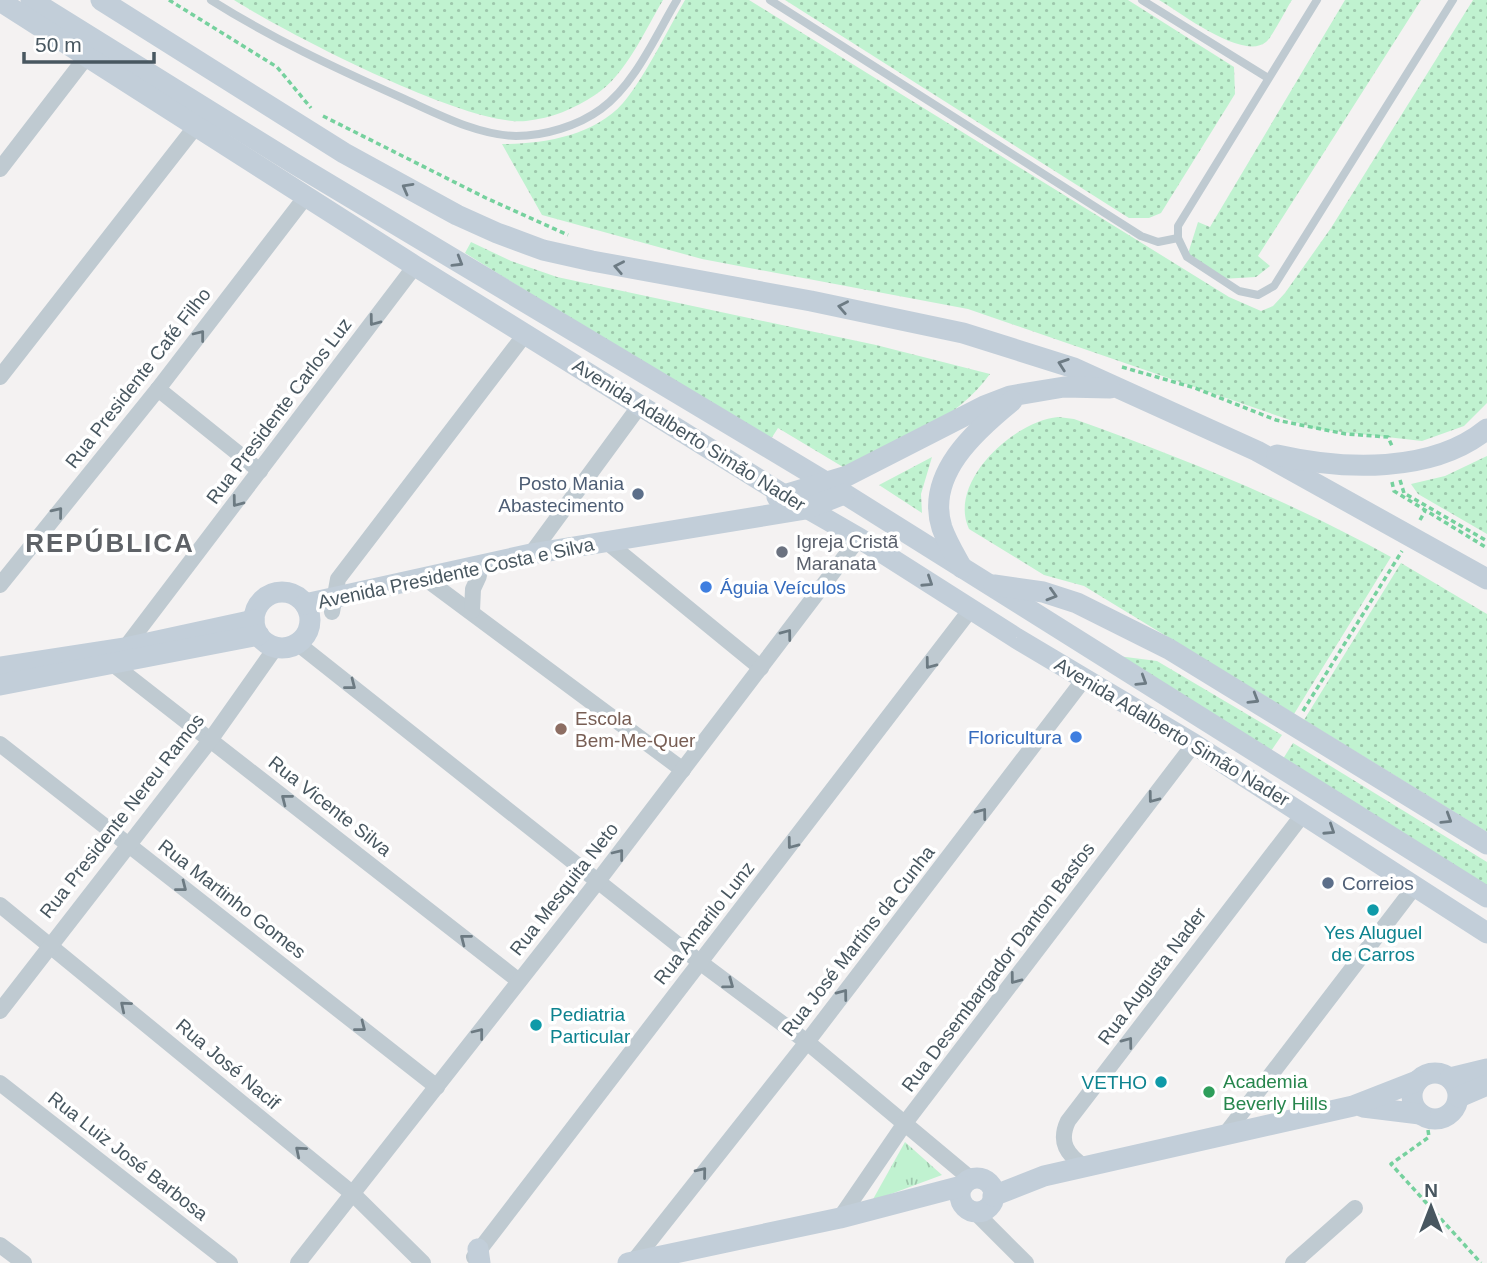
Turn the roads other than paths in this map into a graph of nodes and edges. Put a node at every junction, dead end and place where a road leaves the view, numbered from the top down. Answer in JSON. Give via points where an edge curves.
{"nodes":[{"id":1,"x":31,"y":0,"type":"edge"},
{"id":2,"x":101,"y":0,"type":"edge"},
{"id":3,"x":211,"y":0,"type":"edge"},
{"id":4,"x":677,"y":0,"type":"edge"},
{"id":5,"x":770,"y":0,"type":"edge"},
{"id":6,"x":1142,"y":0,"type":"edge"},
{"id":7,"x":1317,"y":0,"type":"edge"},
{"id":8,"x":1453,"y":0,"type":"edge"},
{"id":9,"x":0,"y":1,"type":"edge"},
{"id":10,"x":86,"y":55,"type":"junction"},
{"id":11,"x":1268,"y":78,"type":"junction"},
{"id":12,"x":196,"y":126,"type":"junction"},
{"id":13,"x":0,"y":169,"type":"edge"},
{"id":14,"x":307,"y":195,"type":"junction"},
{"id":15,"x":1178,"y":238,"type":"junction"},
{"id":16,"x":415,"y":266,"type":"junction"},
{"id":17,"x":526,"y":333,"type":"junction"},
{"id":18,"x":0,"y":377,"type":"edge"},
{"id":19,"x":158,"y":389,"type":"junction"},
{"id":20,"x":1126,"y":389,"type":"junction"},
{"id":21,"x":1025,"y":391,"type":"junction"},
{"id":22,"x":641,"y":404,"type":"junction"},
{"id":23,"x":1487,"y":429,"type":"edge"},
{"id":24,"x":1257,"y":451,"type":"junction"},
{"id":25,"x":260,"y":471,"type":"junction"},
{"id":26,"x":824,"y":481,"type":"junction"},
{"id":27,"x":844,"y":494,"type":"junction"},
{"id":28,"x":784,"y":495,"type":"junction"},
{"id":29,"x":806,"y":509,"type":"junction"},
{"id":30,"x":665,"y":533,"type":"junction"},
{"id":31,"x":859,"y":538,"type":"junction"},
{"id":32,"x":607,"y":542,"type":"junction"},
{"id":33,"x":531,"y":554,"type":"junction"},
{"id":34,"x":5,"y":567,"type":"edge"},
{"id":35,"x":964,"y":570,"type":"junction"},
{"id":36,"x":479,"y":576,"type":"junction"},
{"id":37,"x":1487,"y":579,"type":"edge"},
{"id":38,"x":432,"y":582,"type":"junction"},
{"id":39,"x":985,"y":583,"type":"junction"},
{"id":40,"x":0,"y":585,"type":"edge"},
{"id":41,"x":331,"y":606,"type":"junction"},
{"id":42,"x":971,"y":609,"type":"junction"},
{"id":43,"x":472,"y":611,"type":"junction"},
{"id":44,"x":307,"y":612,"type":"junction"},
{"id":45,"x":263,"y":634,"type":"junction"},
{"id":46,"x":297,"y":643,"type":"junction"},
{"id":47,"x":120,"y":656,"type":"junction"},
{"id":48,"x":0,"y":667,"type":"edge"},
{"id":49,"x":761,"y":668,"type":"junction"},
{"id":50,"x":1085,"y":678,"type":"junction"},
{"id":51,"x":0,"y":685,"type":"edge"},
{"id":52,"x":211,"y":739,"type":"junction"},
{"id":53,"x":0,"y":744,"type":"edge"},
{"id":54,"x":1194,"y":744,"type":"junction"},
{"id":55,"x":684,"y":770,"type":"junction"},
{"id":56,"x":1304,"y":813,"type":"junction"},
{"id":57,"x":1487,"y":844,"type":"edge"},
{"id":58,"x":128,"y":845,"type":"junction"},
{"id":59,"x":598,"y":881,"type":"junction"},
{"id":60,"x":1416,"y":885,"type":"junction"},
{"id":61,"x":1487,"y":897,"type":"edge"},
{"id":62,"x":0,"y":905,"type":"edge"},
{"id":63,"x":1487,"y":933,"type":"edge"},
{"id":64,"x":50,"y":944,"type":"junction"},
{"id":65,"x":701,"y":963,"type":"junction"},
{"id":66,"x":519,"y":981,"type":"junction"},
{"id":67,"x":0,"y":1011,"type":"edge"},
{"id":68,"x":807,"y":1042,"type":"junction"},
{"id":69,"x":1487,"y":1069,"type":"edge"},
{"id":70,"x":1417,"y":1081,"type":"junction"},
{"id":71,"x":0,"y":1083,"type":"edge"},
{"id":72,"x":1487,"y":1085,"type":"edge"},
{"id":73,"x":437,"y":1087,"type":"junction"},
{"id":74,"x":1455,"y":1088,"type":"junction"},
{"id":75,"x":1353,"y":1106,"type":"junction"},
{"id":76,"x":1423,"y":1116,"type":"junction"},
{"id":77,"x":905,"y":1123,"type":"junction"},
{"id":78,"x":1227,"y":1132,"type":"junction"},
{"id":79,"x":1084,"y":1167,"type":"junction"},
{"id":80,"x":353,"y":1194,"type":"junction"},
{"id":81,"x":977,"y":1195,"type":"junction"},
{"id":82,"x":1355,"y":1208,"type":"dead end"},
{"id":83,"x":840,"y":1218,"type":"junction"},
{"id":84,"x":660,"y":1226,"type":"junction"},
{"id":85,"x":0,"y":1245,"type":"edge"},
{"id":86,"x":668,"y":1255,"type":"junction"},
{"id":87,"x":476,"y":1258,"type":"edge"},
{"id":88,"x":630,"y":1262,"type":"edge"},
{"id":89,"x":1023,"y":1262,"type":"edge"},
{"id":90,"x":24,"y":1263,"type":"edge"},
{"id":91,"x":230,"y":1263,"type":"edge"},
{"id":92,"x":298,"y":1263,"type":"edge"},
{"id":93,"x":423,"y":1263,"type":"edge"},
{"id":94,"x":1293,"y":1263,"type":"edge"}],
"edges":[{"from":1,"to":26,"type":"street","name":"Avenida Adalberto Simão Nader","one_way":true},
{"from":20,"to":2,"type":"street","one_way":true,"via":[[963,333],[592,261],[496,233],[344,153]]},
{"from":3,"to":4,"type":"lane","via":[[338,70],[475,129],[514,136],[545,133],[602,108],[631,75]]},
{"from":5,"to":15,"type":"lane","via":[[1141,236],[1158,242]]},
{"from":6,"to":11,"type":"lane"},
{"from":7,"to":11,"type":"lane"},
{"from":8,"to":15,"type":"lane","via":[[1274,286],[1258,295],[1240,291],[1186,257]]},
{"from":9,"to":10,"type":"street","name":"Avenida Adalberto Simão Nader"},
{"from":10,"to":12,"type":"street","name":"Avenida Adalberto Simão Nader"},
{"from":10,"to":13,"type":"street"},
{"from":11,"to":15,"type":"lane","via":[[1181,215]]},
{"from":12,"to":14,"type":"street","name":"Avenida Adalberto Simão Nader"},
{"from":12,"to":18,"type":"street"},
{"from":14,"to":16,"type":"street","name":"Avenida Adalberto Simão Nader"},
{"from":19,"to":14,"type":"street","name":"Rua Presidente Café Filho","one_way":true},
{"from":16,"to":17,"type":"street","name":"Avenida Adalberto Simão Nader"},
{"from":16,"to":25,"type":"street","name":"Rua Presidente Carlos Luz","one_way":true},
{"from":17,"to":22,"type":"street","name":"Avenida Adalberto Simão Nader"},
{"from":17,"to":41,"type":"street","via":[[338,579]]},
{"from":19,"to":25,"type":"street"},
{"from":34,"to":19,"type":"street","name":"Rua Presidente Café Filho","one_way":true},
{"from":20,"to":21,"type":"street","name":"Avenida Presidente Costa e Silva"},
{"from":20,"to":24,"type":"street"},
{"from":21,"to":26,"type":"street","name":"Avenida Presidente Costa e Silva","via":[[984,406],[878,462]]},
{"from":21,"to":35,"type":"street","via":[[985,423],[957,454],[942,483],[942,527]]},
{"from":22,"to":28,"type":"street","name":"Avenida Adalberto Simão Nader"},
{"from":22,"to":33,"type":"street"},
{"from":23,"to":24,"type":"street","via":[[1452,450],[1394,462],[1300,460]]},
{"from":24,"to":37,"type":"street"},
{"from":25,"to":47,"type":"street","name":"Rua Presidente Carlos Luz","one_way":true},
{"from":26,"to":27,"type":"street","name":"Avenida Adalberto Simão Nader"},
{"from":26,"to":28,"type":"street","name":"Avenida Presidente Costa e Silva"},
{"from":27,"to":29,"type":"street","name":"Avenida Presidente Costa e Silva"},
{"from":27,"to":35,"type":"street","name":"Avenida Adalberto Simão Nader"},
{"from":28,"to":29,"type":"street","name":"Avenida Adalberto Simão Nader"},
{"from":28,"to":30,"type":"street","name":"Avenida Presidente Costa e Silva"},
{"from":29,"to":30,"type":"street","name":"Avenida Presidente Costa e Silva"},
{"from":29,"to":31,"type":"street","name":"Avenida Adalberto Simão Nader"},
{"from":30,"to":32,"type":"street","name":"Avenida Presidente Costa e Silva"},
{"from":31,"to":42,"type":"street","name":"Avenida Adalberto Simão Nader","one_way":true},
{"from":49,"to":31,"type":"street","name":"Rua Mesquita Neto","one_way":true},
{"from":32,"to":33,"type":"street","name":"Avenida Presidente Costa e Silva"},
{"from":32,"to":36,"type":"street","name":"Avenida Presidente Costa e Silva"},
{"from":32,"to":49,"type":"street"},
{"from":33,"to":38,"type":"street","name":"Avenida Presidente Costa e Silva"},
{"from":34,"to":40,"type":"street","name":"Rua Presidente Café Filho"},
{"from":35,"to":39,"type":"street","name":"Avenida Adalberto Simão Nader"},
{"from":36,"to":38,"type":"street","name":"Avenida Presidente Costa e Silva"},
{"from":36,"to":43,"type":"street"},
{"from":38,"to":41,"type":"street","name":"Avenida Presidente Costa e Silva"},
{"from":38,"to":43,"type":"street"},
{"from":39,"to":57,"type":"street","one_way":true,"via":[[1043,592],[1114,620],[1170,649]]},
{"from":39,"to":61,"type":"street","name":"Avenida Adalberto Simão Nader","one_way":true},
{"from":41,"to":44,"type":"street","name":"Avenida Presidente Costa e Silva"},
{"from":42,"to":50,"type":"street","name":"Avenida Adalberto Simão Nader"},
{"from":42,"to":65,"type":"street","name":"Rua Amarilo Lunz","one_way":true},
{"from":43,"to":55,"type":"street"},
{"from":44,"to":45,"type":"street","via":[[298,597],[278,592],[261,602]]},
{"from":44,"to":46,"type":"street","via":[[309,628]]},
{"from":45,"to":46,"type":"street"},
{"from":45,"to":47,"type":"street"},
{"from":45,"to":52,"type":"street","name":"Rua Presidente Nereu Ramos"},
{"from":46,"to":59,"type":"street","one_way":true},
{"from":47,"to":48,"type":"street"},
{"from":47,"to":51,"type":"street"},
{"from":47,"to":52,"type":"street","name":"Rua Vicente Silva"},
{"from":49,"to":55,"type":"street","name":"Rua Mesquita Neto"},
{"from":50,"to":54,"type":"street","name":"Avenida Adalberto Simão Nader"},
{"from":68,"to":50,"type":"street","name":"Rua José Martins da Cunha","one_way":true},
{"from":52,"to":58,"type":"street","name":"Rua Presidente Nereu Ramos"},
{"from":66,"to":52,"type":"street","name":"Rua Vicente Silva","one_way":true},
{"from":53,"to":58,"type":"street","name":"Rua Martinho Gomes"},
{"from":54,"to":56,"type":"street","name":"Avenida Adalberto Simão Nader"},
{"from":54,"to":77,"type":"street","name":"Rua Desembargador Danton Bastos","one_way":true},
{"from":59,"to":55,"type":"street","name":"Rua Mesquita Neto","one_way":true},
{"from":56,"to":60,"type":"street","name":"Avenida Adalberto Simão Nader","one_way":true},
{"from":79,"to":56,"type":"street","name":"Rua Augusta Nader","one_way":true,"via":[[1065,1147],[1063,1132],[1068,1121]]},
{"from":58,"to":64,"type":"street","name":"Rua Presidente Nereu Ramos"},
{"from":58,"to":73,"type":"street","name":"Rua Martinho Gomes","one_way":true},
{"from":59,"to":65,"type":"street"},
{"from":59,"to":66,"type":"street","name":"Rua Mesquita Neto"},
{"from":60,"to":63,"type":"street","name":"Avenida Adalberto Simão Nader"},
{"from":60,"to":78,"type":"street"},
{"from":62,"to":64,"type":"street","name":"Rua José Nacif"},
{"from":64,"to":67,"type":"street","name":"Rua Presidente Nereu Ramos"},
{"from":80,"to":64,"type":"street","name":"Rua José Nacif","one_way":true},
{"from":65,"to":68,"type":"street","one_way":true},
{"from":65,"to":87,"type":"street","name":"Rua Amarilo Lunz"},
{"from":73,"to":66,"type":"street","name":"Rua Mesquita Neto","one_way":true},
{"from":68,"to":77,"type":"street"},
{"from":84,"to":68,"type":"street","name":"Rua José Martins da Cunha","one_way":true},
{"from":69,"to":74,"type":"street"},
{"from":70,"to":74,"type":"street","via":[[1429,1073],[1444,1074]]},
{"from":70,"to":75,"type":"street"},
{"from":70,"to":76,"type":"street","via":[[1412,1101]]},
{"from":71,"to":91,"type":"street","name":"Rua Luiz José Barbosa"},
{"from":72,"to":74,"type":"street"},
{"from":73,"to":80,"type":"street","name":"Rua Mesquita Neto"},
{"from":74,"to":76,"type":"street","via":[[1448,1116]]},
{"from":75,"to":76,"type":"street","via":[[1386,1107]]},
{"from":75,"to":78,"type":"street"},
{"from":77,"to":81,"type":"street"},
{"from":77,"to":83,"type":"street","name":"Rua Desembargador Danton Bastos"},
{"from":78,"to":79,"type":"street"},
{"from":79,"to":81,"type":"street"},
{"from":80,"to":92,"type":"street","name":"Rua Mesquita Neto"},
{"from":80,"to":93,"type":"street","name":"Rua José Nacif"},
{"from":81,"to":83,"type":"street"},
{"from":81,"to":89,"type":"street","via":[[995,1229]]},
{"from":82,"to":94,"type":"street"},
{"from":83,"to":86,"type":"street"},
{"from":84,"to":86,"type":"street"},
{"from":84,"to":88,"type":"street","name":"Rua José Martins da Cunha"},
{"from":85,"to":90,"type":"street"},
{"from":86,"to":88,"type":"street"}]}
